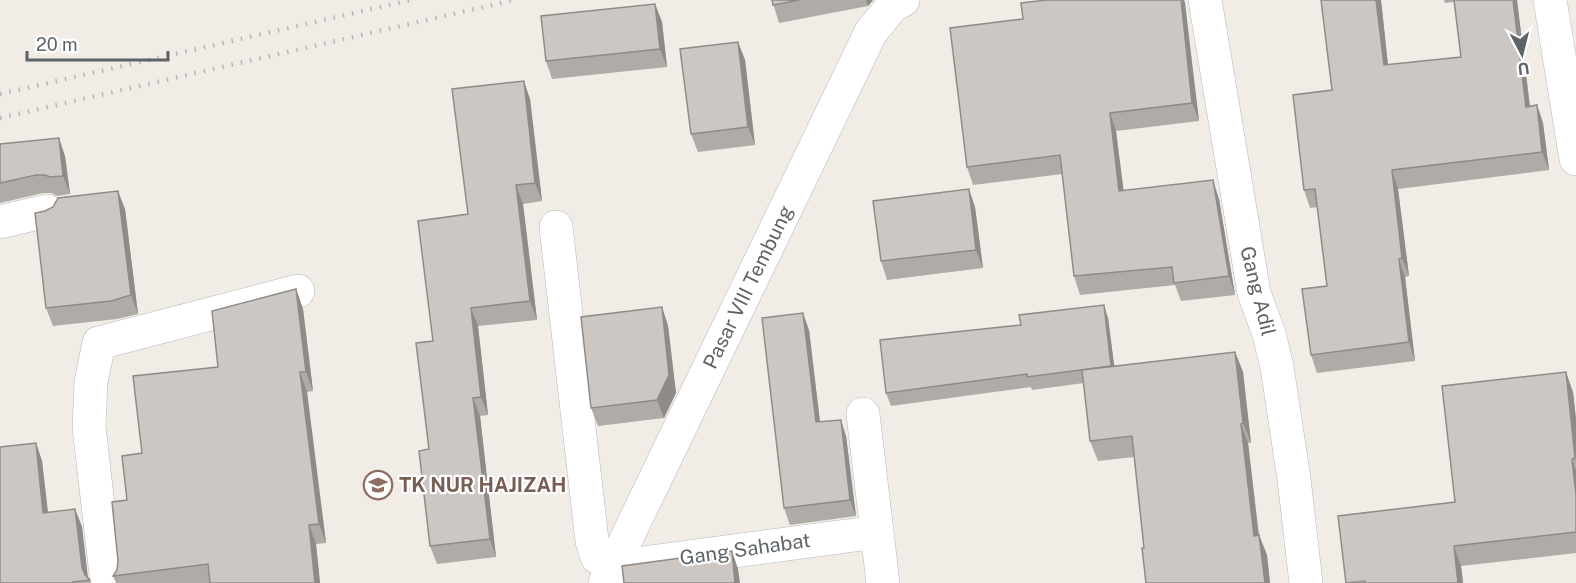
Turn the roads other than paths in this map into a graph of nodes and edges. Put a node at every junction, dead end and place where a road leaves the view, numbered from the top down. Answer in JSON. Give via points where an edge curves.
{"nodes":[{"id":1,"x":903,"y":0,"type":"edge"},
{"id":2,"x":1205,"y":0,"type":"edge"},
{"id":3,"x":1550,"y":0,"type":"edge"},
{"id":4,"x":1576,"y":159,"type":"edge"},
{"id":5,"x":47,"y":211,"type":"edge"},
{"id":6,"x":0,"y":222,"type":"edge"},
{"id":7,"x":556,"y":226,"type":"dead end"},
{"id":8,"x":298,"y":291,"type":"edge"},
{"id":9,"x":863,"y":414,"type":"dead end"},
{"id":10,"x":877,"y":532,"type":"junction"},
{"id":11,"x":609,"y":575,"type":"edge"},
{"id":12,"x":107,"y":583,"type":"edge"},
{"id":13,"x":883,"y":583,"type":"edge"},
{"id":14,"x":1306,"y":583,"type":"edge"}],
"edges":[{"from":1,"to":11,"type":"street","name":"Pasar VIII Tembung","via":[[893,5],[870,32]]},
{"from":2,"to":14,"type":"street","name":"Gang Adil","via":[[1254,293],[1277,367]]},
{"from":3,"to":4,"type":"street"},
{"from":5,"to":6,"type":"street"},
{"from":7,"to":11,"type":"street","via":[[592,541]]},
{"from":8,"to":12,"type":"street","via":[[99,343],[91,382],[89,427]]},
{"from":9,"to":10,"type":"street"},
{"from":10,"to":11,"type":"street","name":"Gang Sahabat"},
{"from":10,"to":13,"type":"street"}]}
